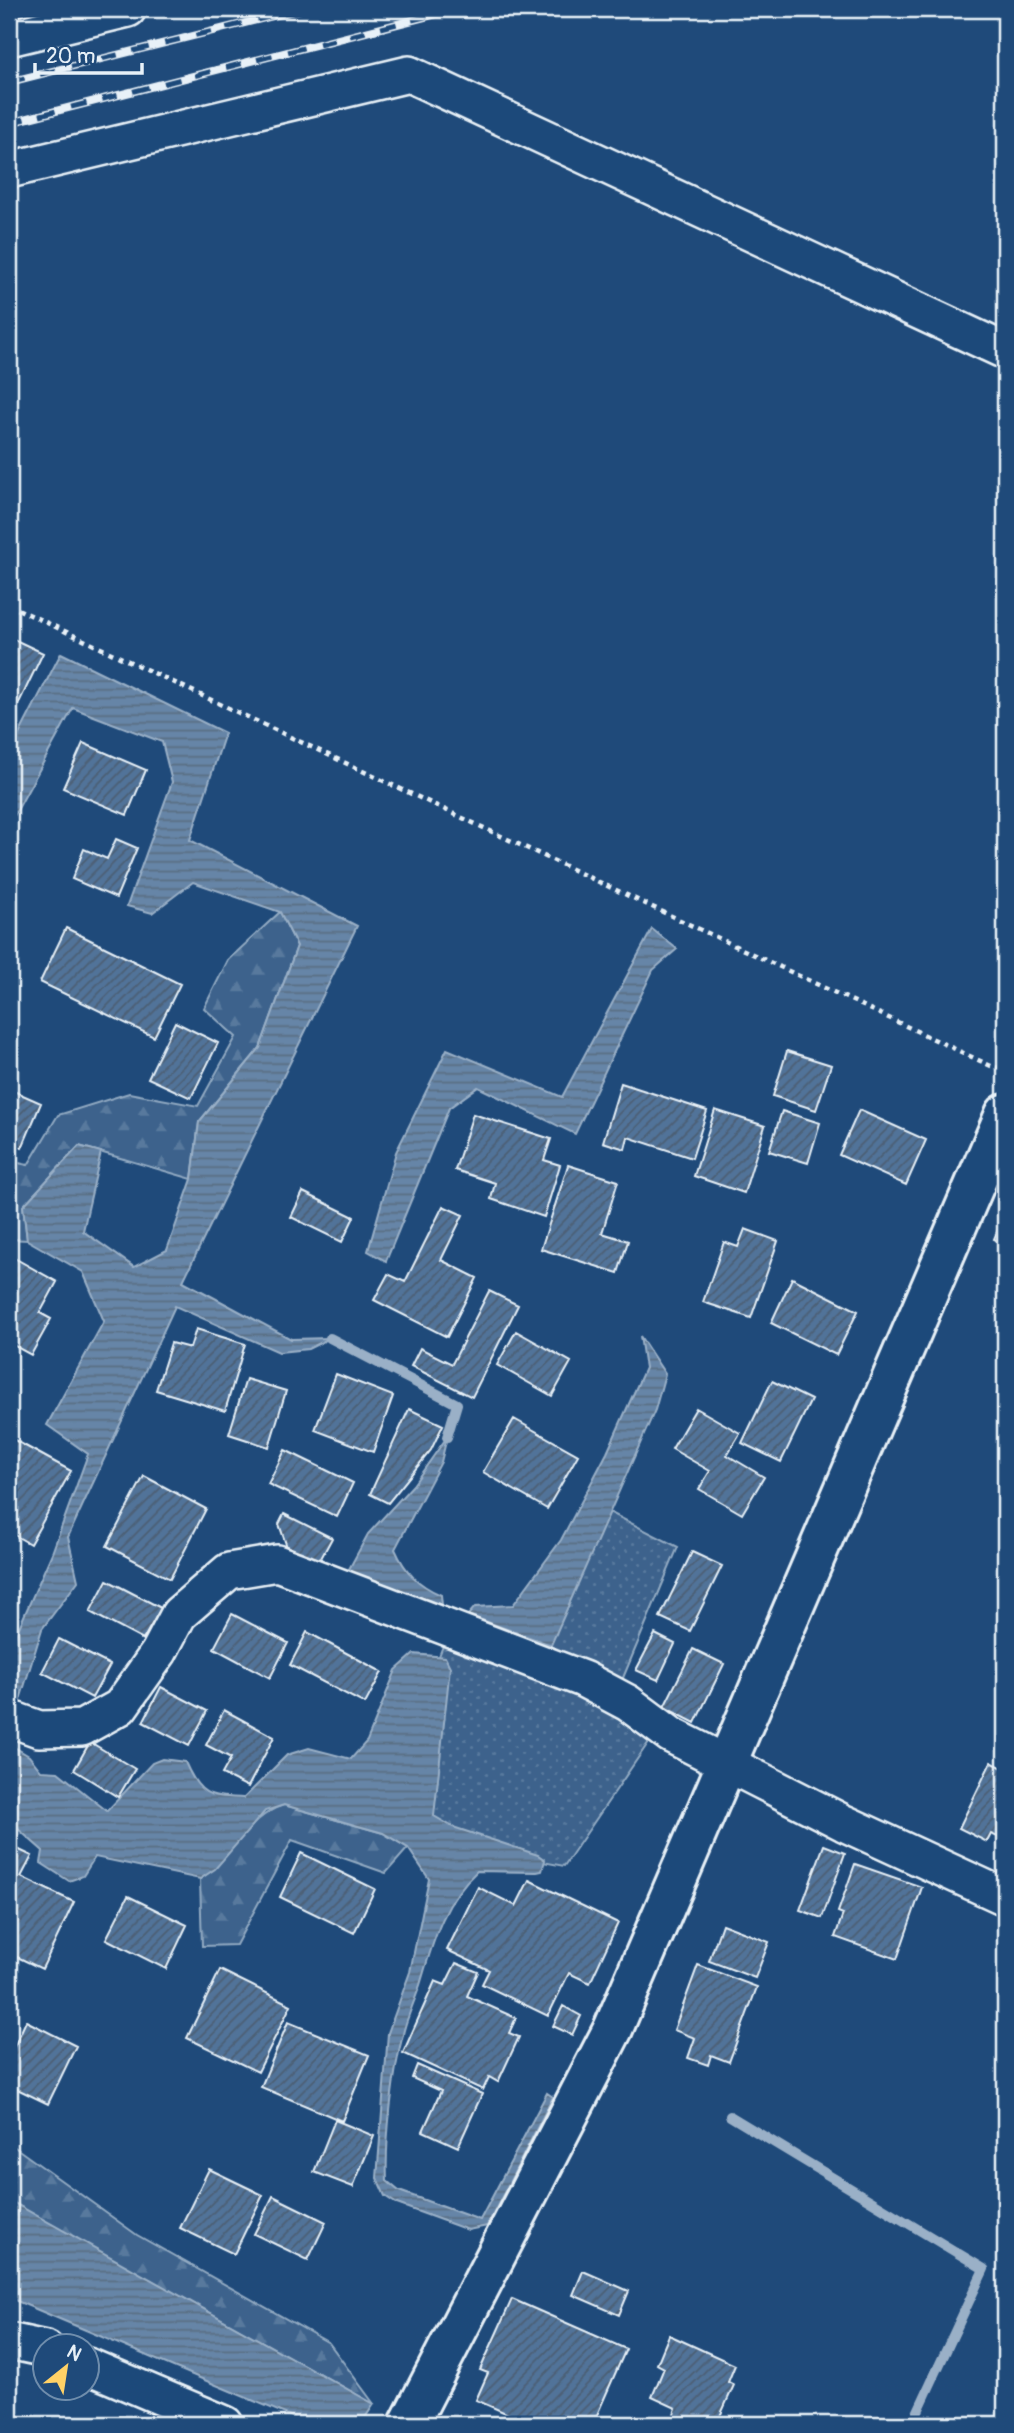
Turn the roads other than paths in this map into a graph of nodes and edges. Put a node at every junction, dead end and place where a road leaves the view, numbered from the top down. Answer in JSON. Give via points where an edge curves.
{"nodes":[{"id":1,"x":128,"y":9,"type":"edge"},
{"id":2,"x":9,"y":37,"type":"edge"},
{"id":3,"x":9,"y":170,"type":"edge"},
{"id":4,"x":1005,"y":351,"type":"edge"},
{"id":5,"x":1005,"y":1114,"type":"edge"},
{"id":6,"x":9,"y":1718,"type":"edge"},
{"id":7,"x":728,"y":1763,"type":"junction"},
{"id":8,"x":1005,"y":1897,"type":"edge"},
{"id":9,"x":9,"y":2341,"type":"edge"},
{"id":10,"x":32,"y":2346,"type":"edge"},
{"id":11,"x":102,"y":2373,"type":"edge"},
{"id":12,"x":225,"y":2424,"type":"edge"},
{"id":13,"x":409,"y":2424,"type":"edge"}],
"edges":[{"from":1,"to":2,"type":"street"},
{"from":3,"to":4,"type":"street","via":[[409,74]]},
{"from":5,"to":7,"type":"street"},
{"from":6,"to":7,"type":"street","via":[[39,1729],[82,1728],[120,1707],[179,1614],[229,1571],[277,1563],[583,1679],[628,1703],[671,1735]]},
{"from":7,"to":8,"type":"street","via":[[844,1824]]},
{"from":7,"to":13,"type":"street","via":[[613,2029]]},
{"from":9,"to":10,"type":"street"},
{"from":11,"to":12,"type":"street"}]}
